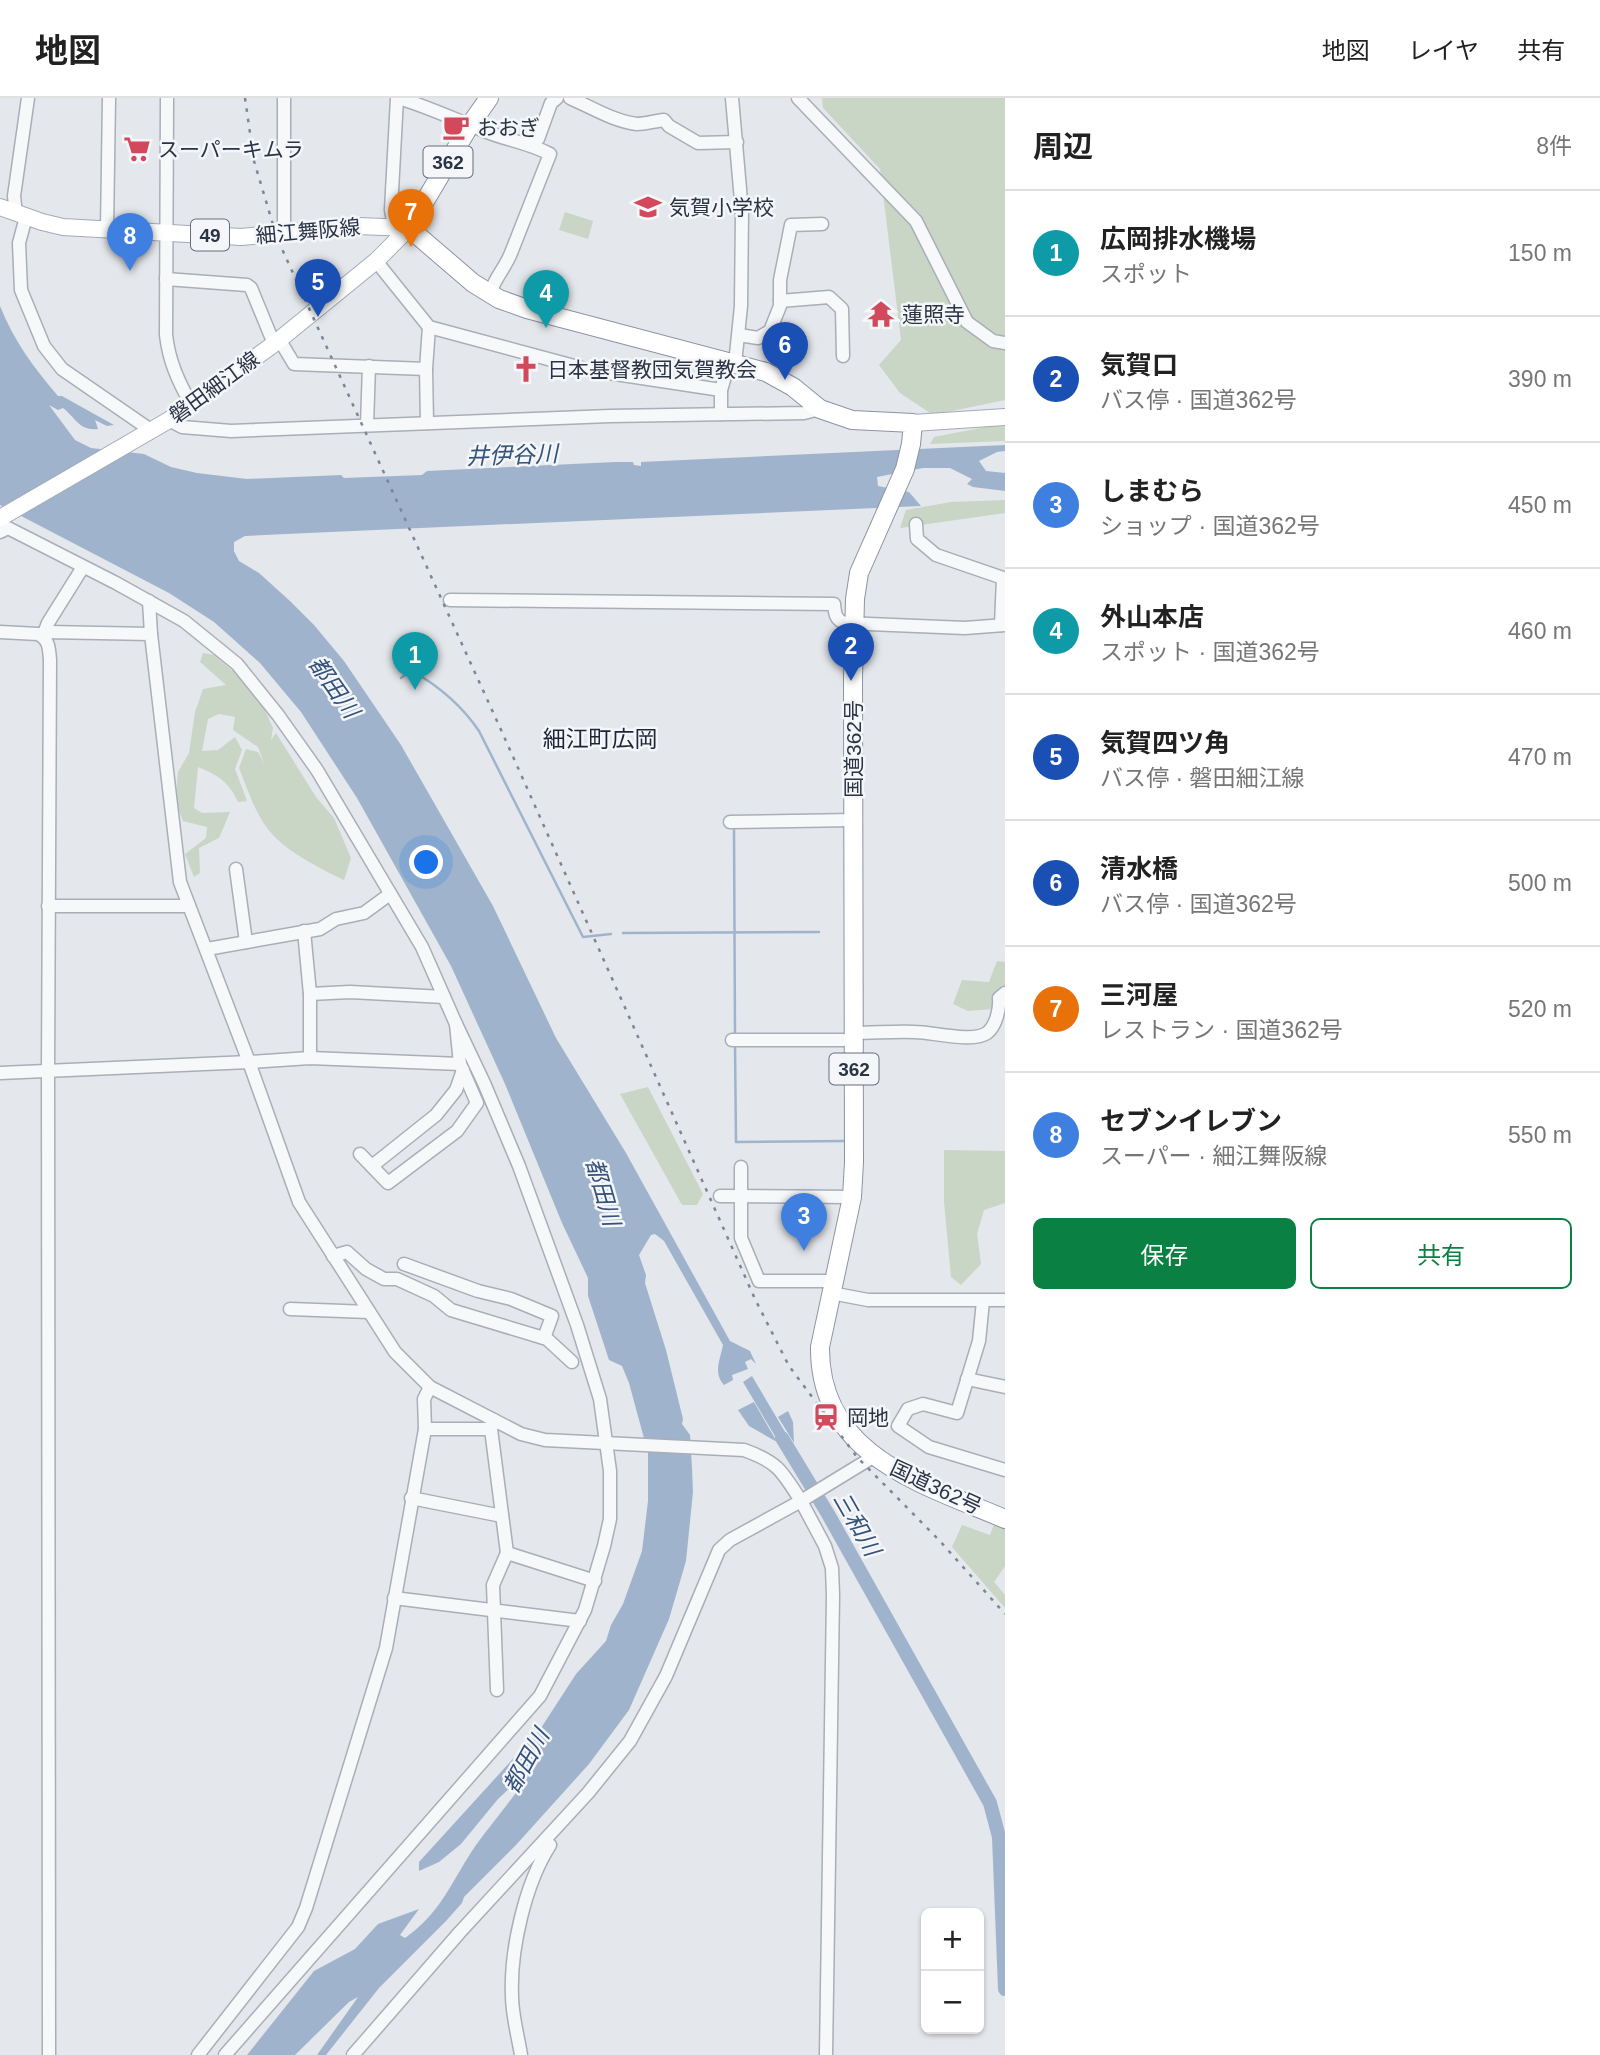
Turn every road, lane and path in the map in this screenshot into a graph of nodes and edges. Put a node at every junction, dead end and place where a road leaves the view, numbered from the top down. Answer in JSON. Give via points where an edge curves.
{"nodes":[{"id":1,"x":27,"y":98,"type":"edge"},
{"id":2,"x":109,"y":98,"type":"edge"},
{"id":3,"x":167,"y":98,"type":"edge"},
{"id":4,"x":284,"y":98,"type":"edge"},
{"id":5,"x":399,"y":98,"type":"edge"},
{"id":6,"x":489,"y":98,"type":"edge"},
{"id":7,"x":557,"y":98,"type":"edge"},
{"id":8,"x":570,"y":98,"type":"edge"},
{"id":9,"x":732,"y":98,"type":"edge"},
{"id":10,"x":798,"y":98,"type":"edge"},
{"id":11,"x":426,"y":102,"type":"edge"},
{"id":12,"x":470,"y":125,"type":"junction"},
{"id":13,"x":737,"y":142,"type":"junction"},
{"id":14,"x":530,"y":144,"type":"junction"},
{"id":15,"x":14,"y":213,"type":"edge"},
{"id":16,"x":822,"y":223,"type":"dead end"},
{"id":17,"x":401,"y":227,"type":"junction"},
{"id":18,"x":107,"y":229,"type":"junction"},
{"id":19,"x":166,"y":232,"type":"junction"},
{"id":20,"x":284,"y":234,"type":"junction"},
{"id":21,"x":376,"y":261,"type":"junction"},
{"id":22,"x":166,"y":279,"type":"junction"},
{"id":23,"x":490,"y":293,"type":"junction"},
{"id":24,"x":780,"y":301,"type":"junction"},
{"id":25,"x":429,"y":327,"type":"junction"},
{"id":26,"x":739,"y":335,"type":"junction"},
{"id":27,"x":277,"y":342,"type":"junction"},
{"id":28,"x":1005,"y":343,"type":"edge"},
{"id":29,"x":843,"y":356,"type":"dead end"},
{"id":30,"x":732,"y":363,"type":"junction"},
{"id":31,"x":369,"y":366,"type":"junction"},
{"id":32,"x":426,"y":369,"type":"junction"},
{"id":33,"x":722,"y":390,"type":"junction"},
{"id":34,"x":191,"y":404,"type":"junction"},
{"id":35,"x":820,"y":409,"type":"junction"},
{"id":36,"x":721,"y":414,"type":"junction"},
{"id":37,"x":1005,"y":417,"type":"edge"},
{"id":38,"x":169,"y":420,"type":"junction"},
{"id":39,"x":427,"y":423,"type":"junction"},
{"id":40,"x":367,"y":425,"type":"junction"},
{"id":41,"x":913,"y":430,"type":"junction"},
{"id":42,"x":150,"y":432,"type":"junction"},
{"id":43,"x":2,"y":517,"type":"edge"},
{"id":44,"x":916,"y":524,"type":"dead end"},
{"id":45,"x":0,"y":532,"type":"edge"},
{"id":46,"x":83,"y":567,"type":"junction"},
{"id":47,"x":450,"y":600,"type":"dead end"},
{"id":48,"x":149,"y":601,"type":"junction"},
{"id":49,"x":854,"y":622,"type":"junction"},
{"id":50,"x":1003,"y":625,"type":"edge"},
{"id":51,"x":0,"y":632,"type":"edge"},
{"id":52,"x":151,"y":634,"type":"junction"},
{"id":53,"x":43,"y":636,"type":"junction"},
{"id":54,"x":854,"y":820,"type":"junction"},
{"id":55,"x":730,"y":822,"type":"dead end"},
{"id":56,"x":236,"y":869,"type":"dead end"},
{"id":57,"x":390,"y":894,"type":"junction"},
{"id":58,"x":48,"y":906,"type":"junction"},
{"id":59,"x":189,"y":906,"type":"junction"},
{"id":60,"x":304,"y":931,"type":"junction"},
{"id":61,"x":246,"y":942,"type":"junction"},
{"id":62,"x":207,"y":949,"type":"junction"},
{"id":63,"x":1005,"y":993,"type":"edge"},
{"id":64,"x":310,"y":994,"type":"junction"},
{"id":65,"x":444,"y":997,"type":"junction"},
{"id":66,"x":456,"y":1024,"type":"junction"},
{"id":67,"x":854,"y":1036,"type":"junction"},
{"id":68,"x":732,"y":1040,"type":"dead end"},
{"id":69,"x":310,"y":1058,"type":"junction"},
{"id":70,"x":249,"y":1062,"type":"junction"},
{"id":71,"x":462,"y":1067,"type":"junction"},
{"id":72,"x":48,"y":1070,"type":"junction"},
{"id":73,"x":0,"y":1073,"type":"edge"},
{"id":74,"x":360,"y":1154,"type":"dead end"},
{"id":75,"x":372,"y":1166,"type":"junction"},
{"id":76,"x":741,"y":1167,"type":"dead end"},
{"id":77,"x":720,"y":1196,"type":"dead end"},
{"id":78,"x":741,"y":1196,"type":"junction"},
{"id":79,"x":852,"y":1197,"type":"junction"},
{"id":80,"x":333,"y":1256,"type":"junction"},
{"id":81,"x":404,"y":1264,"type":"dead end"},
{"id":82,"x":427,"y":1272,"type":"junction"},
{"id":83,"x":832,"y":1287,"type":"junction"},
{"id":84,"x":419,"y":1290,"type":"junction"},
{"id":85,"x":1005,"y":1300,"type":"edge"},
{"id":86,"x":983,"y":1301,"type":"junction"},
{"id":87,"x":290,"y":1310,"type":"dead end"},
{"id":88,"x":369,"y":1312,"type":"junction"},
{"id":89,"x":544,"y":1338,"type":"junction"},
{"id":90,"x":572,"y":1362,"type":"dead end"},
{"id":91,"x":967,"y":1379,"type":"junction"},
{"id":92,"x":430,"y":1387,"type":"junction"},
{"id":93,"x":1005,"y":1387,"type":"edge"},
{"id":94,"x":492,"y":1425,"type":"junction"},
{"id":95,"x":425,"y":1429,"type":"junction"},
{"id":96,"x":608,"y":1443,"type":"junction"},
{"id":97,"x":873,"y":1457,"type":"junction"},
{"id":98,"x":1005,"y":1470,"type":"edge"},
{"id":99,"x":411,"y":1498,"type":"junction"},
{"id":100,"x":803,"y":1499,"type":"junction"},
{"id":101,"x":502,"y":1516,"type":"junction"},
{"id":102,"x":1005,"y":1519,"type":"edge"},
{"id":103,"x":507,"y":1553,"type":"junction"},
{"id":104,"x":594,"y":1580,"type":"junction"},
{"id":105,"x":394,"y":1598,"type":"junction"},
{"id":106,"x":493,"y":1609,"type":"junction"},
{"id":107,"x":580,"y":1621,"type":"junction"},
{"id":108,"x":497,"y":1690,"type":"dead end"},
{"id":109,"x":554,"y":1832,"type":"junction"},
{"id":110,"x":355,"y":2054,"type":"edge"},
{"id":111,"x":49,"y":2055,"type":"edge"},
{"id":112,"x":198,"y":2055,"type":"edge"},
{"id":113,"x":225,"y":2055,"type":"edge"},
{"id":114,"x":521,"y":2055,"type":"edge"},
{"id":115,"x":826,"y":2055,"type":"edge"}],
"edges":[{"from":1,"to":15,"type":"street"},
{"from":2,"to":18,"type":"street"},
{"from":3,"to":19,"type":"street"},
{"from":4,"to":20,"type":"street"},
{"from":5,"to":11,"type":"street"},
{"from":5,"to":17,"type":"street","via":[[391,210]]},
{"from":6,"to":12,"type":"highway","number":"362"},
{"from":7,"to":14,"type":"street","via":[[538,139]]},
{"from":8,"to":13,"type":"street","via":[[639,124],[664,120],[698,143]]},
{"from":9,"to":13,"type":"street"},
{"from":10,"to":28,"type":"street","via":[[916,221],[967,322],[993,341]]},
{"from":11,"to":12,"type":"street"},
{"from":12,"to":14,"type":"street"},
{"from":12,"to":17,"type":"highway","number":"362"},
{"from":13,"to":26,"type":"street","via":[[742,212]]},
{"from":14,"to":23,"type":"street","via":[[550,153],[512,254]]},
{"from":15,"to":18,"type":"main road","name":"細江舞阪線","number":"49","via":[[64,227]]},
{"from":15,"to":42,"type":"street","via":[[21,290],[44,346],[62,369]]},
{"from":16,"to":24,"type":"street","via":[[791,225]]},
{"from":17,"to":20,"type":"main road","name":"細江舞阪線","number":"49","via":[[358,226]]},
{"from":17,"to":21,"type":"main road","name":"磐田細江線"},
{"from":17,"to":23,"type":"highway"},
{"from":18,"to":19,"type":"main road","name":"細江舞阪線","number":"49"},
{"from":19,"to":20,"type":"main road","name":"細江舞阪線","number":"49","via":[[241,237]]},
{"from":19,"to":22,"type":"street"},
{"from":21,"to":25,"type":"street"},
{"from":21,"to":27,"type":"main road","name":"磐田細江線"},
{"from":22,"to":27,"type":"street","via":[[247,285]]},
{"from":22,"to":34,"type":"street","via":[[168,355]]},
{"from":23,"to":30,"type":"highway","via":[[527,309]]},
{"from":24,"to":26,"type":"street","via":[[770,331],[758,338]]},
{"from":24,"to":29,"type":"street","via":[[832,299],[842,309]]},
{"from":25,"to":32,"type":"street"},
{"from":25,"to":33,"type":"street","via":[[589,370]]},
{"from":26,"to":30,"type":"street"},
{"from":27,"to":31,"type":"street","via":[[294,364]]},
{"from":27,"to":34,"type":"main road","name":"磐田細江線"},
{"from":30,"to":33,"type":"street"},
{"from":30,"to":35,"type":"highway","via":[[766,372]]},
{"from":31,"to":32,"type":"street"},
{"from":31,"to":40,"type":"street"},
{"from":32,"to":39,"type":"street"},
{"from":33,"to":36,"type":"street"},
{"from":34,"to":38,"type":"main road","name":"磐田細江線"},
{"from":35,"to":36,"type":"street"},
{"from":35,"to":41,"type":"highway"},
{"from":36,"to":39,"type":"street"},
{"from":37,"to":41,"type":"main road"},
{"from":38,"to":40,"type":"street","via":[[208,431]]},
{"from":38,"to":42,"type":"main road","name":"磐田細江線"},
{"from":39,"to":40,"type":"street"},
{"from":41,"to":49,"type":"highway","name":"国道362号","number":"362","via":[[905,469],[859,573]]},
{"from":42,"to":43,"type":"main road","name":"磐田細江線"},
{"from":44,"to":50,"type":"street","via":[[917,540],[936,555],[1003,578]]},
{"from":45,"to":46,"type":"street","via":[[8,528]]},
{"from":46,"to":48,"type":"street"},
{"from":46,"to":53,"type":"street"},
{"from":47,"to":49,"type":"street","via":[[834,604],[839,621]]},
{"from":48,"to":52,"type":"street"},
{"from":48,"to":57,"type":"street","via":[[203,635],[237,664],[317,769]]},
{"from":49,"to":50,"type":"street","via":[[965,628]]},
{"from":49,"to":54,"type":"highway","name":"国道362号","number":"362"},
{"from":51,"to":53,"type":"street"},
{"from":52,"to":53,"type":"street","via":[[47,632]]},
{"from":52,"to":59,"type":"street","via":[[180,882]]},
{"from":53,"to":58,"type":"street","via":[[50,660]]},
{"from":54,"to":55,"type":"street"},
{"from":54,"to":67,"type":"highway","name":"国道362号","number":"362"},
{"from":56,"to":61,"type":"street"},
{"from":57,"to":60,"type":"street","via":[[364,914]]},
{"from":57,"to":65,"type":"street","via":[[422,947]]},
{"from":58,"to":59,"type":"street"},
{"from":58,"to":72,"type":"street"},
{"from":59,"to":62,"type":"street"},
{"from":60,"to":61,"type":"street"},
{"from":60,"to":64,"type":"street"},
{"from":61,"to":62,"type":"street"},
{"from":62,"to":70,"type":"street"},
{"from":63,"to":67,"type":"street","via":[[999,998],[1000,1009],[989,1032],[981,1035],[916,1031]]},
{"from":64,"to":65,"type":"street"},
{"from":64,"to":69,"type":"street"},
{"from":65,"to":66,"type":"street"},
{"from":66,"to":71,"type":"street"},
{"from":66,"to":96,"type":"street","via":[[519,1166],[573,1313],[600,1399]]},
{"from":67,"to":68,"type":"street"},
{"from":67,"to":79,"type":"highway","name":"国道362号","number":"362"},
{"from":69,"to":70,"type":"street"},
{"from":69,"to":71,"type":"street"},
{"from":70,"to":72,"type":"street"},
{"from":70,"to":80,"type":"street","via":[[299,1202]]},
{"from":71,"to":75,"type":"street","via":[[456,1090],[436,1115]]},
{"from":71,"to":75,"type":"street","via":[[477,1103],[457,1131],[388,1183]]},
{"from":72,"to":73,"type":"street"},
{"from":72,"to":111,"type":"street"},
{"from":74,"to":75,"type":"street"},
{"from":76,"to":78,"type":"street"},
{"from":77,"to":78,"type":"street"},
{"from":78,"to":79,"type":"street"},
{"from":78,"to":83,"type":"street","via":[[741,1238],[759,1280]]},
{"from":79,"to":83,"type":"highway","name":"国道362号","number":"362"},
{"from":80,"to":84,"type":"street","via":[[347,1252],[384,1279],[397,1279]]},
{"from":80,"to":88,"type":"street"},
{"from":81,"to":82,"type":"street"},
{"from":82,"to":84,"type":"street"},
{"from":82,"to":89,"type":"street","via":[[552,1316]]},
{"from":83,"to":86,"type":"street","via":[[867,1300]]},
{"from":83,"to":97,"type":"highway","name":"国道362号","number":"362","via":[[820,1347],[821,1376],[835,1411]]},
{"from":84,"to":89,"type":"street","via":[[451,1310]]},
{"from":85,"to":86,"type":"street"},
{"from":86,"to":91,"type":"street","via":[[979,1342]]},
{"from":87,"to":88,"type":"street"},
{"from":88,"to":92,"type":"street","via":[[395,1352]]},
{"from":89,"to":90,"type":"street"},
{"from":91,"to":93,"type":"street"},
{"from":91,"to":98,"type":"street","via":[[957,1413],[923,1404],[908,1409],[898,1426],[929,1447]]},
{"from":92,"to":94,"type":"street"},
{"from":92,"to":95,"type":"street","via":[[425,1399]]},
{"from":94,"to":95,"type":"street"},
{"from":94,"to":96,"type":"street","via":[[545,1440]]},
{"from":94,"to":101,"type":"street"},
{"from":95,"to":99,"type":"street"},
{"from":96,"to":100,"type":"street","via":[[744,1450],[766,1458],[783,1472]]},
{"from":96,"to":104,"type":"street","via":[[610,1519]]},
{"from":97,"to":100,"type":"street"},
{"from":97,"to":102,"type":"highway","name":"国道362号","number":"362","via":[[900,1474]]},
{"from":99,"to":101,"type":"street"},
{"from":99,"to":105,"type":"street"},
{"from":100,"to":109,"type":"street","via":[[719,1550],[645,1717],[610,1767]]},
{"from":100,"to":115,"type":"street","via":[[832,1568]]},
{"from":101,"to":103,"type":"street"},
{"from":103,"to":104,"type":"street"},
{"from":103,"to":106,"type":"street","via":[[493,1585]]},
{"from":104,"to":107,"type":"street"},
{"from":105,"to":106,"type":"street"},
{"from":105,"to":112,"type":"street","via":[[386,1648],[298,1927]]},
{"from":106,"to":107,"type":"street"},
{"from":106,"to":108,"type":"street"},
{"from":107,"to":113,"type":"street","via":[[540,1696]]},
{"from":109,"to":110,"type":"street"},
{"from":109,"to":114,"type":"street","via":[[539,1861],[513,1963],[512,1998]]}]}
